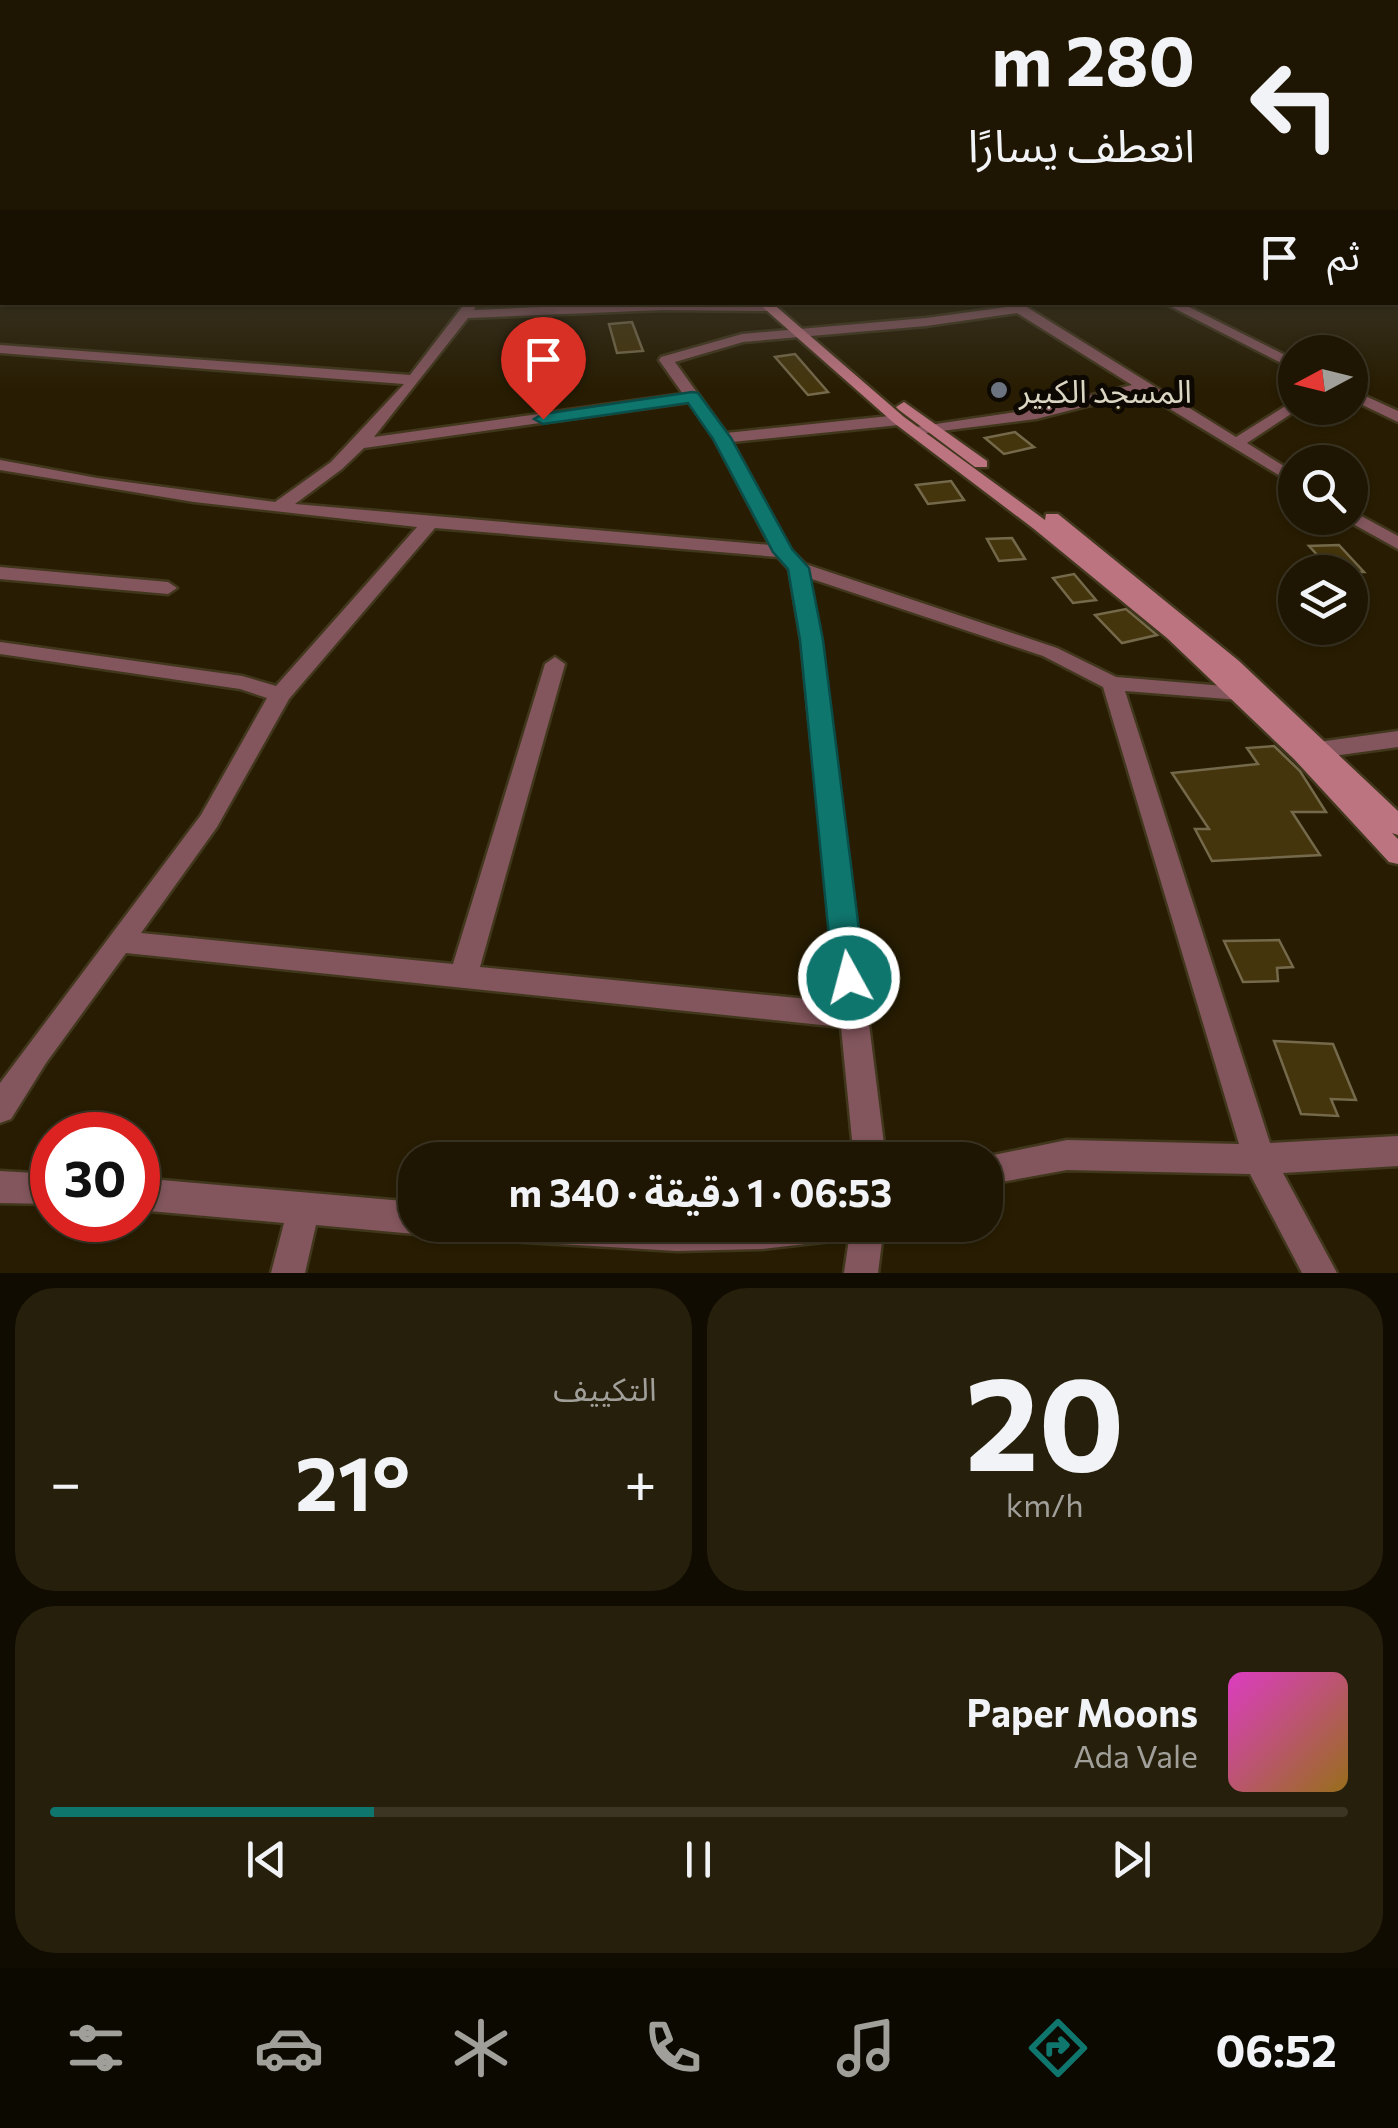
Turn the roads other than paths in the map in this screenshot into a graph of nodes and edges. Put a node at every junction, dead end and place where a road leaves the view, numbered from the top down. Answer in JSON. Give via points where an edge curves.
{"nodes":[{"id":1,"x":766,"y":305,"type":"edge"},
{"id":2,"x":1174,"y":305,"type":"edge"},
{"id":3,"x":1014,"y":306,"type":"edge"},
{"id":4,"x":469,"y":308,"type":"edge"},
{"id":5,"x":805,"y":336,"type":"junction"},
{"id":6,"x":0,"y":350,"type":"edge"},
{"id":7,"x":1278,"y":357,"type":"edge"},
{"id":8,"x":414,"y":380,"type":"junction"},
{"id":9,"x":1147,"y":386,"type":"junction"},
{"id":10,"x":692,"y":397,"type":"junction"},
{"id":11,"x":1368,"y":401,"type":"edge"},
{"id":12,"x":1278,"y":416,"type":"edge"},
{"id":13,"x":1398,"y":417,"type":"edge"},
{"id":14,"x":907,"y":426,"type":"junction"},
{"id":15,"x":937,"y":429,"type":"junction"},
{"id":16,"x":722,"y":438,"type":"junction"},
{"id":17,"x":1237,"y":442,"type":"junction"},
{"id":18,"x":358,"y":444,"type":"junction"},
{"id":19,"x":0,"y":465,"type":"edge"},
{"id":20,"x":1278,"y":469,"type":"edge"},
{"id":21,"x":279,"y":506,"type":"junction"},
{"id":22,"x":428,"y":524,"type":"junction"},
{"id":23,"x":1368,"y":525,"type":"edge"},
{"id":24,"x":1398,"y":544,"type":"edge"},
{"id":25,"x":791,"y":560,"type":"junction"},
{"id":26,"x":0,"y":573,"type":"edge"},
{"id":27,"x":168,"y":588,"type":"dead end"},
{"id":28,"x":0,"y":648,"type":"edge"},
{"id":29,"x":554,"y":664,"type":"dead end"},
{"id":30,"x":1112,"y":683,"type":"junction"},
{"id":31,"x":1240,"y":693,"type":"junction"},
{"id":32,"x":280,"y":695,"type":"junction"},
{"id":33,"x":1398,"y":739,"type":"edge"},
{"id":34,"x":1312,"y":751,"type":"junction"},
{"id":35,"x":1398,"y":826,"type":"edge"},
{"id":36,"x":1398,"y":855,"type":"edge"},
{"id":37,"x":123,"y":942,"type":"junction"},
{"id":38,"x":463,"y":977,"type":"junction"},
{"id":39,"x":854,"y":1016,"type":"junction"},
{"id":40,"x":0,"y":1109,"type":"edge"},
{"id":41,"x":868,"y":1142,"type":"edge"},
{"id":42,"x":1398,"y":1150,"type":"edge"},
{"id":43,"x":1259,"y":1159,"type":"junction"},
{"id":44,"x":1003,"y":1167,"type":"edge"},
{"id":45,"x":0,"y":1186,"type":"edge"},
{"id":46,"x":30,"y":1187,"type":"edge"},
{"id":47,"x":160,"y":1196,"type":"edge"},
{"id":48,"x":304,"y":1206,"type":"junction"},
{"id":49,"x":398,"y":1216,"type":"edge"},
{"id":50,"x":866,"y":1242,"type":"edge"},
{"id":51,"x":288,"y":1273,"type":"edge"},
{"id":52,"x":861,"y":1273,"type":"edge"},
{"id":53,"x":1320,"y":1273,"type":"edge"}],
"edges":[{"from":1,"to":4,"type":"street"},
{"from":1,"to":5,"type":"street"},
{"from":2,"to":7,"type":"street"},
{"from":3,"to":5,"type":"street"},
{"from":3,"to":9,"type":"street"},
{"from":4,"to":8,"type":"street"},
{"from":5,"to":10,"type":"street","via":[[717,343],[667,358]]},
{"from":5,"to":14,"type":"street"},
{"from":5,"to":15,"type":"street","via":[[831,348]]},
{"from":6,"to":8,"type":"street"},
{"from":8,"to":18,"type":"street"},
{"from":9,"to":15,"type":"street","via":[[1036,414]]},
{"from":9,"to":17,"type":"street"},
{"from":10,"to":16,"type":"street"},
{"from":10,"to":18,"type":"street"},
{"from":11,"to":13,"type":"street"},
{"from":12,"to":17,"type":"street"},
{"from":14,"to":15,"type":"street"},
{"from":14,"to":16,"type":"street"},
{"from":14,"to":31,"type":"street","via":[[1040,525]]},
{"from":15,"to":34,"type":"street","via":[[1163,604]]},
{"from":16,"to":25,"type":"street"},
{"from":17,"to":20,"type":"street"},
{"from":18,"to":21,"type":"street"},
{"from":19,"to":21,"type":"street","via":[[148,492]]},
{"from":21,"to":22,"type":"street"},
{"from":22,"to":25,"type":"street"},
{"from":22,"to":32,"type":"street"},
{"from":23,"to":24,"type":"street"},
{"from":25,"to":30,"type":"street","via":[[1050,652]]},
{"from":25,"to":39,"type":"street","via":[[811,640]]},
{"from":26,"to":27,"type":"street"},
{"from":28,"to":32,"type":"street","via":[[242,683]]},
{"from":29,"to":38,"type":"street"},
{"from":30,"to":31,"type":"street"},
{"from":30,"to":43,"type":"street"},
{"from":31,"to":34,"type":"street"},
{"from":32,"to":37,"type":"street","via":[[210,820]]},
{"from":33,"to":34,"type":"street"},
{"from":34,"to":35,"type":"street"},
{"from":34,"to":36,"type":"street"},
{"from":37,"to":38,"type":"street"},
{"from":37,"to":40,"type":"street"},
{"from":38,"to":39,"type":"street"},
{"from":39,"to":41,"type":"street"},
{"from":42,"to":43,"type":"street"},
{"from":43,"to":44,"type":"street","via":[[1067,1156]]},
{"from":43,"to":53,"type":"street"},
{"from":45,"to":46,"type":"street"},
{"from":47,"to":48,"type":"street"},
{"from":48,"to":49,"type":"street"},
{"from":48,"to":51,"type":"street"},
{"from":50,"to":52,"type":"street"}]}
